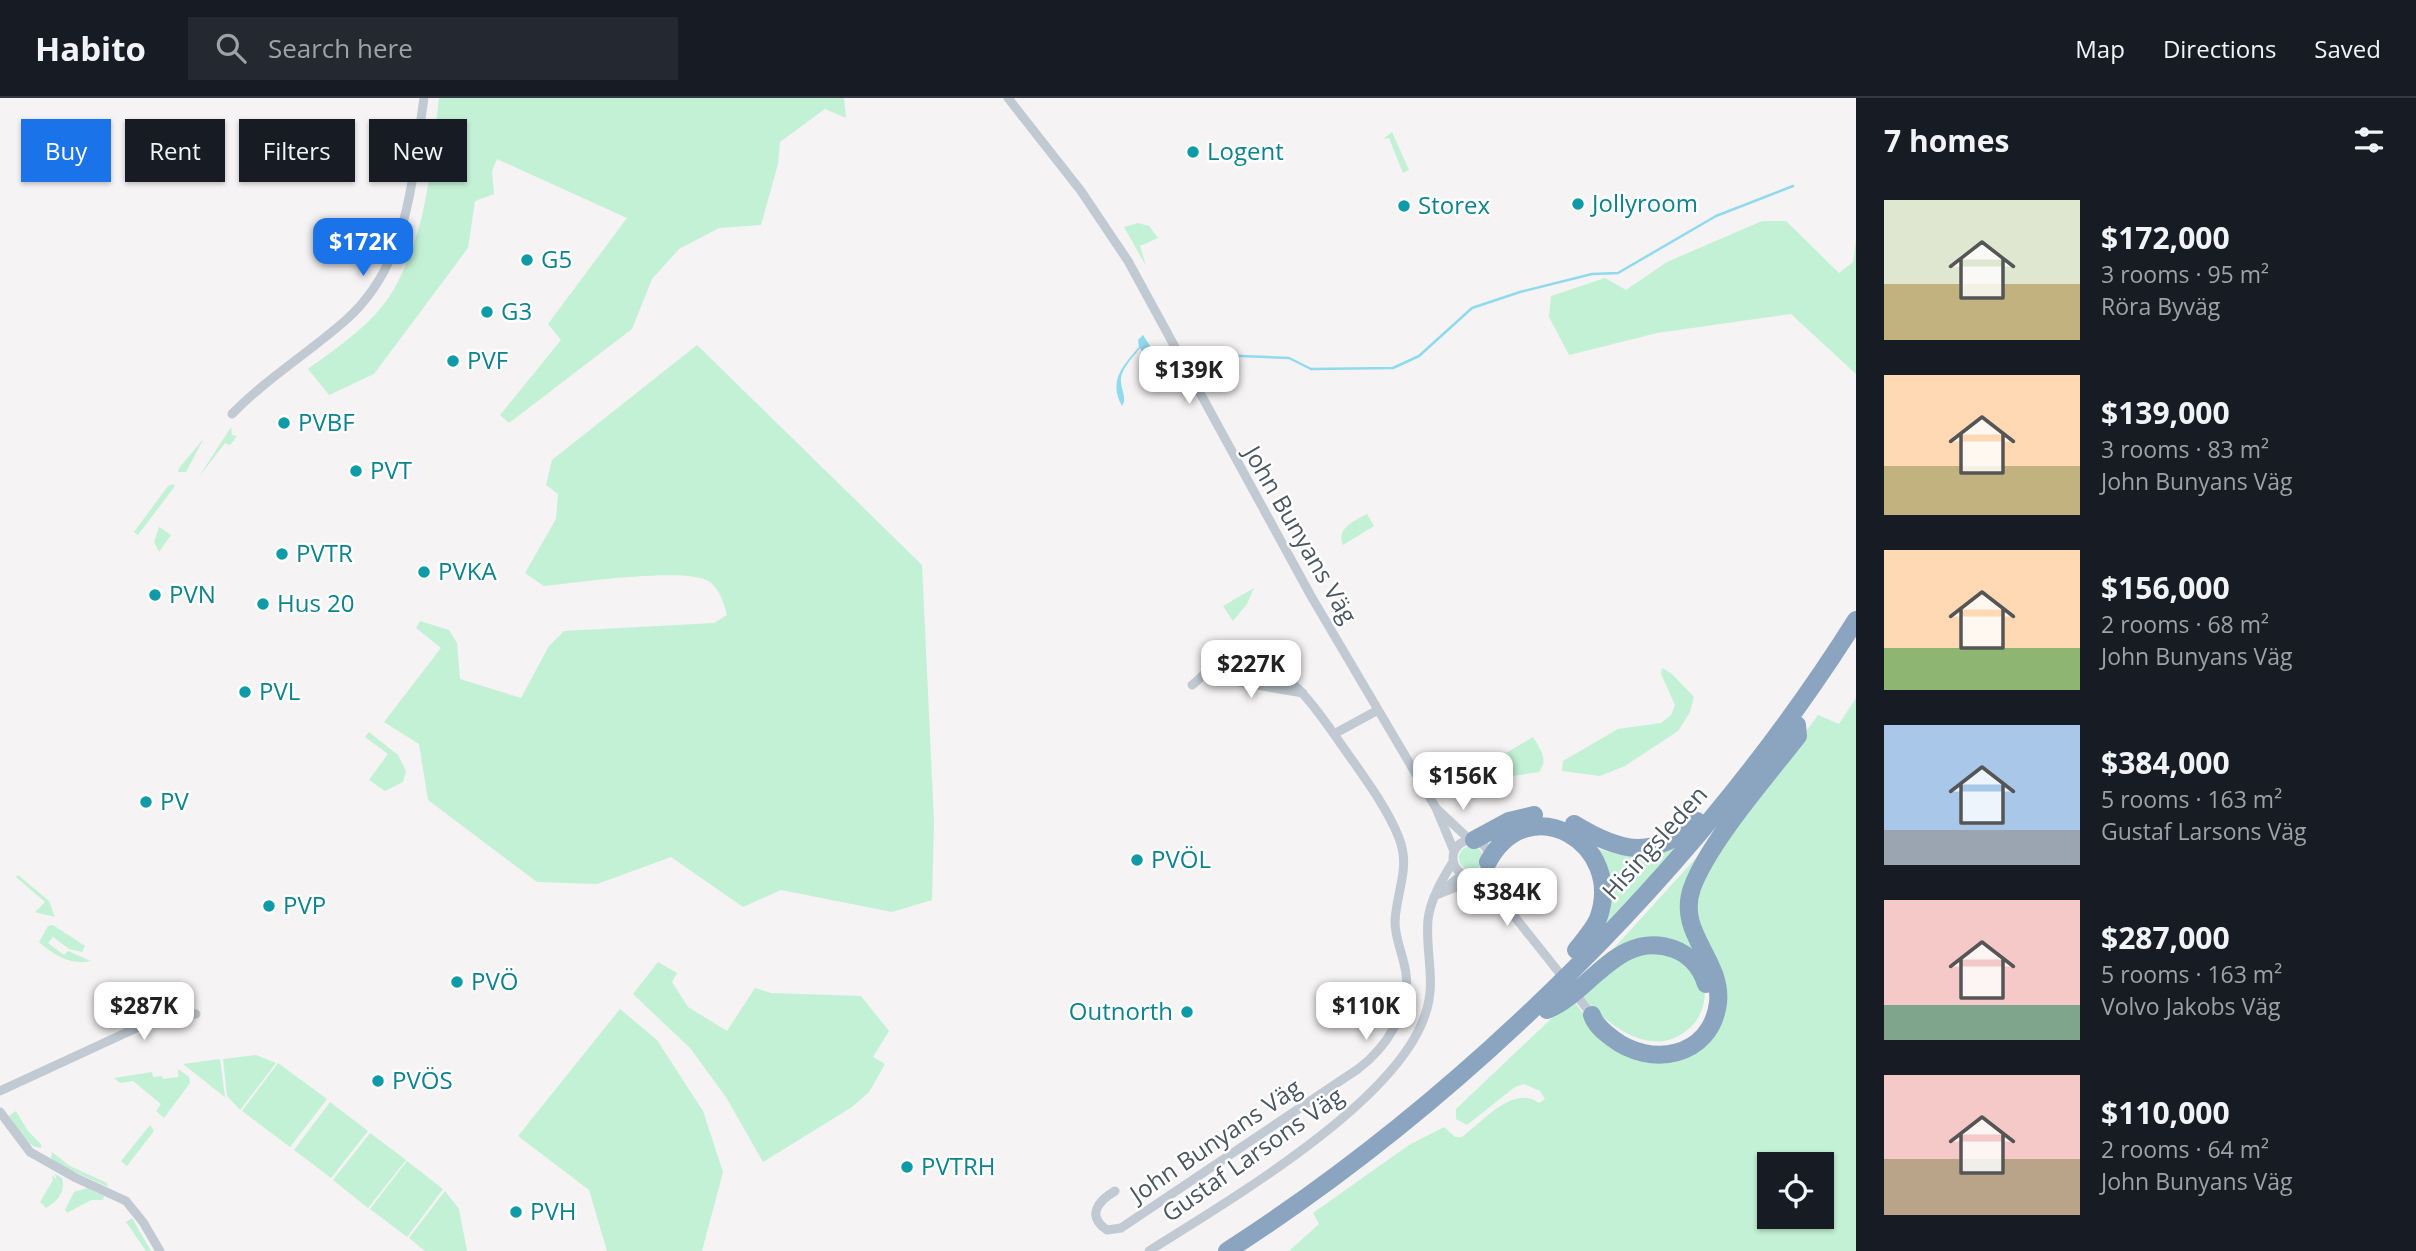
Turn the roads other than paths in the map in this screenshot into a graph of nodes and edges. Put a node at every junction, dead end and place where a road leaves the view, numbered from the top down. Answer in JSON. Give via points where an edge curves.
{"nodes":[{"id":1,"x":424,"y":98,"type":"edge"},
{"id":2,"x":1008,"y":98,"type":"edge"},
{"id":3,"x":232,"y":414,"type":"dead end"},
{"id":4,"x":1856,"y":620,"type":"edge"},
{"id":5,"x":1856,"y":640,"type":"edge"},
{"id":6,"x":1205,"y":676,"type":"junction"},
{"id":7,"x":1192,"y":685,"type":"dead end"},
{"id":8,"x":1303,"y":693,"type":"junction"},
{"id":9,"x":1378,"y":710,"type":"junction"},
{"id":10,"x":1797,"y":725,"type":"junction"},
{"id":11,"x":1334,"y":734,"type":"junction"},
{"id":12,"x":1742,"y":780,"type":"junction"},
{"id":13,"x":1436,"y":808,"type":"junction"},
{"id":14,"x":1472,"y":840,"type":"junction"},
{"id":15,"x":1454,"y":850,"type":"junction"},
{"id":16,"x":1453,"y":862,"type":"junction"},
{"id":17,"x":1484,"y":868,"type":"junction"},
{"id":18,"x":1470,"y":876,"type":"junction"},
{"id":19,"x":1436,"y":895,"type":"junction"},
{"id":20,"x":1501,"y":896,"type":"junction"},
{"id":21,"x":1547,"y":1010,"type":"junction"},
{"id":22,"x":196,"y":1014,"type":"dead end"},
{"id":23,"x":1592,"y":1015,"type":"junction"},
{"id":24,"x":1498,"y":1041,"type":"junction"},
{"id":25,"x":0,"y":1091,"type":"edge"},
{"id":26,"x":0,"y":1112,"type":"edge"},
{"id":27,"x":1115,"y":1191,"type":"dead end"},
{"id":28,"x":160,"y":1251,"type":"edge"},
{"id":29,"x":1149,"y":1251,"type":"edge"},
{"id":30,"x":1227,"y":1251,"type":"edge"},
{"id":31,"x":1248,"y":1251,"type":"edge"}],
"edges":[{"from":1,"to":3,"type":"street","via":[[401,234],[382,276],[345,321]]},
{"from":2,"to":9,"type":"street","name":"John Bunyans Väg","via":[[1081,191],[1128,261],[1224,441]]},
{"from":4,"to":12,"type":"highway","name":"Hisingsleden"},
{"from":5,"to":10,"type":"highway","name":"Hisingsleden"},
{"from":6,"to":7,"type":"street","name":"John Bunyans Väg"},
{"from":6,"to":8,"type":"street"},
{"from":6,"to":8,"type":"street","name":"John Bunyans Väg","via":[[1220,665],[1253,664],[1281,673]]},
{"from":8,"to":11,"type":"street","name":"John Bunyans Väg"},
{"from":9,"to":11,"type":"street"},
{"from":9,"to":13,"type":"street","name":"John Bunyans Väg"},
{"from":10,"to":21,"type":"highway","name":"Hisingsleden","via":[[1693,854]]},
{"from":10,"to":23,"type":"highway","via":[[1798,736],[1724,834],[1691,890],[1691,928],[1714,974],[1718,993],[1716,1013],[1707,1032],[1678,1053],[1646,1055],[1616,1041]]},
{"from":11,"to":27,"type":"street","name":"John Bunyans Väg","via":[[1402,847],[1405,873],[1395,920],[1406,975],[1401,1013],[1381,1047],[1358,1069],[1121,1228],[1107,1230],[1095,1210]]},
{"from":12,"to":14,"type":"highway","via":[[1732,781],[1688,829],[1655,845],[1610,845],[1567,821],[1544,815],[1514,819]]},
{"from":12,"to":24,"type":"highway","name":"Hisingsleden","via":[[1623,916]]},
{"from":13,"to":14,"type":"street","name":"John Bunyans Väg"},
{"from":13,"to":15,"type":"street","name":"John Bunyans Väg"},
{"from":14,"to":15,"type":"street"},
{"from":14,"to":17,"type":"street","via":[[1486,848]]},
{"from":15,"to":16,"type":"street"},
{"from":16,"to":18,"type":"street","via":[[1459,872]]},
{"from":16,"to":19,"type":"street","name":"Gustaf Larsons Väg"},
{"from":17,"to":18,"type":"street"},
{"from":17,"to":20,"type":"street"},
{"from":17,"to":24,"type":"highway","via":[[1498,845],[1520,829],[1549,827],[1567,832],[1583,844],[1597,862],[1603,887],[1592,931],[1502,1028]]},
{"from":18,"to":19,"type":"street"},
{"from":19,"to":20,"type":"street","via":[[1460,886]]},
{"from":19,"to":29,"type":"street","name":"Gustaf Larsons Väg","via":[[1428,918],[1429,1001],[1420,1030],[1396,1067],[1320,1135]]},
{"from":20,"to":23,"type":"street"},
{"from":21,"to":23,"type":"highway","via":[[1562,1004],[1613,960],[1642,947],[1678,951],[1695,963],[1706,982],[1702,1018],[1688,1035],[1670,1044],[1637,1042]]},
{"from":21,"to":31,"type":"highway","name":"Hisingsleden","via":[[1420,1123]]},
{"from":22,"to":25,"type":"street","via":[[156,1019]]},
{"from":24,"to":30,"type":"highway","name":"Hisingsleden","via":[[1363,1156]]},
{"from":26,"to":28,"type":"street","via":[[30,1152],[126,1201]]}]}
